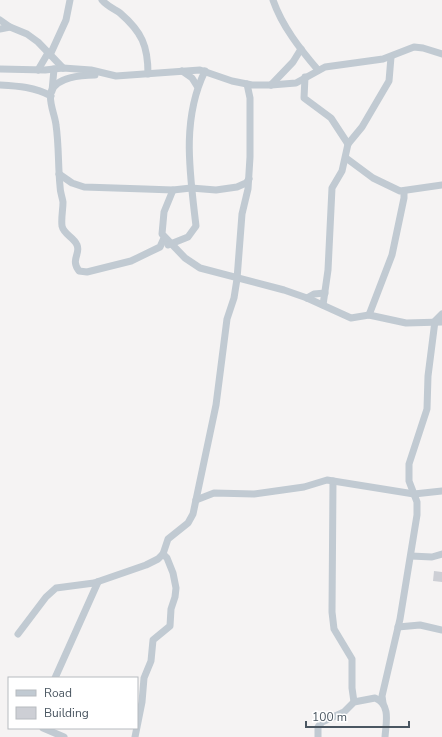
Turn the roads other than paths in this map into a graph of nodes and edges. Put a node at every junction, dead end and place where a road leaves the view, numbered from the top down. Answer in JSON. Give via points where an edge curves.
{"nodes":[{"id":1,"x":70,"y":0,"type":"edge"},
{"id":2,"x":102,"y":0,"type":"edge"},
{"id":3,"x":273,"y":0,"type":"edge"},
{"id":4,"x":0,"y":20,"type":"edge"},
{"id":5,"x":10,"y":27,"type":"junction"},
{"id":6,"x":0,"y":29,"type":"edge"},
{"id":7,"x":301,"y":49,"type":"junction"},
{"id":8,"x":49,"y":54,"type":"junction"},
{"id":9,"x":442,"y":54,"type":"edge"},
{"id":10,"x":391,"y":57,"type":"junction"},
{"id":11,"x":63,"y":68,"type":"junction"},
{"id":12,"x":0,"y":69,"type":"edge"},
{"id":13,"x":54,"y":69,"type":"junction"},
{"id":14,"x":38,"y":70,"type":"junction"},
{"id":15,"x":318,"y":70,"type":"junction"},
{"id":16,"x":181,"y":71,"type":"junction"},
{"id":17,"x":205,"y":71,"type":"junction"},
{"id":18,"x":106,"y":74,"type":"junction"},
{"id":19,"x":148,"y":74,"type":"junction"},
{"id":20,"x":305,"y":77,"type":"junction"},
{"id":21,"x":247,"y":84,"type":"junction"},
{"id":22,"x":0,"y":85,"type":"edge"},
{"id":23,"x":258,"y":85,"type":"junction"},
{"id":24,"x":271,"y":85,"type":"junction"},
{"id":25,"x":197,"y":86,"type":"junction"},
{"id":26,"x":51,"y":93,"type":"junction"},
{"id":27,"x":250,"y":98,"type":"junction"},
{"id":28,"x":348,"y":144,"type":"junction"},
{"id":29,"x":346,"y":158,"type":"junction"},
{"id":30,"x":59,"y":174,"type":"junction"},
{"id":31,"x":249,"y":179,"type":"junction"},
{"id":32,"x":442,"y":185,"type":"edge"},
{"id":33,"x":191,"y":188,"type":"junction"},
{"id":34,"x":172,"y":190,"type":"junction"},
{"id":35,"x":404,"y":191,"type":"junction"},
{"id":36,"x":164,"y":238,"type":"junction"},
{"id":37,"x":172,"y":244,"type":"junction"},
{"id":38,"x":160,"y":248,"type":"junction"},
{"id":39,"x":237,"y":279,"type":"junction"},
{"id":40,"x":325,"y":293,"type":"junction"},
{"id":41,"x":307,"y":298,"type":"junction"},
{"id":42,"x":323,"y":305,"type":"junction"},
{"id":43,"x":442,"y":314,"type":"edge"},
{"id":44,"x":369,"y":315,"type":"junction"},
{"id":45,"x":438,"y":322,"type":"edge"},
{"id":46,"x":333,"y":481,"type":"junction"},
{"id":47,"x":442,"y":491,"type":"edge"},
{"id":48,"x":414,"y":494,"type":"junction"},
{"id":49,"x":196,"y":500,"type":"junction"},
{"id":50,"x":162,"y":554,"type":"junction"},
{"id":51,"x":442,"y":554,"type":"edge"},
{"id":52,"x":411,"y":556,"type":"junction"},
{"id":53,"x":98,"y":582,"type":"junction"},
{"id":54,"x":398,"y":627,"type":"junction"},
{"id":55,"x":442,"y":630,"type":"edge"},
{"id":56,"x":18,"y":634,"type":"dead end"},
{"id":57,"x":55,"y":677,"type":"edge"},
{"id":58,"x":354,"y":702,"type":"junction"},
{"id":59,"x":383,"y":702,"type":"junction"},
{"id":60,"x":138,"y":722,"type":"edge"},
{"id":61,"x":45,"y":729,"type":"edge"},
{"id":62,"x":64,"y":737,"type":"edge"},
{"id":63,"x":318,"y":737,"type":"edge"},
{"id":64,"x":385,"y":737,"type":"edge"}],
"edges":[{"from":1,"to":8,"type":"street","via":[[66,20]]},
{"from":2,"to":19,"type":"street","via":[[120,14],[142,40],[148,55]]},
{"from":3,"to":7,"type":"street","via":[[277,13]]},
{"from":4,"to":5,"type":"street"},
{"from":5,"to":6,"type":"street"},
{"from":5,"to":8,"type":"street","via":[[38,42]]},
{"from":7,"to":15,"type":"street"},
{"from":7,"to":24,"type":"street"},
{"from":8,"to":11,"type":"street"},
{"from":8,"to":14,"type":"street"},
{"from":9,"to":10,"type":"street","via":[[414,47]]},
{"from":10,"to":15,"type":"street"},
{"from":10,"to":28,"type":"street","via":[[390,76],[386,88],[355,138]]},
{"from":11,"to":13,"type":"street"},
{"from":11,"to":18,"type":"street"},
{"from":12,"to":14,"type":"street"},
{"from":13,"to":14,"type":"street"},
{"from":13,"to":26,"type":"street"},
{"from":15,"to":20,"type":"street"},
{"from":16,"to":17,"type":"street"},
{"from":16,"to":19,"type":"street"},
{"from":16,"to":25,"type":"street","via":[[192,78]]},
{"from":17,"to":21,"type":"street"},
{"from":17,"to":25,"type":"street"},
{"from":18,"to":19,"type":"street"},
{"from":18,"to":26,"type":"street","via":[[83,75],[64,80]]},
{"from":20,"to":24,"type":"street","via":[[293,83]]},
{"from":20,"to":28,"type":"street","via":[[304,98],[332,118]]},
{"from":21,"to":23,"type":"street"},
{"from":21,"to":27,"type":"street"},
{"from":22,"to":26,"type":"street"},
{"from":23,"to":24,"type":"street"},
{"from":23,"to":27,"type":"street"},
{"from":25,"to":33,"type":"street","via":[[188,139]]},
{"from":26,"to":30,"type":"street"},
{"from":27,"to":31,"type":"street"},
{"from":28,"to":29,"type":"street"},
{"from":29,"to":35,"type":"street","via":[[378,180],[396,190]]},
{"from":29,"to":40,"type":"street","via":[[332,188]]},
{"from":30,"to":34,"type":"street","via":[[84,187]]},
{"from":30,"to":38,"type":"street","via":[[63,202],[62,228],[77,244],[75,262],[79,271],[87,272],[131,262]]},
{"from":31,"to":33,"type":"street","via":[[246,183],[221,189]]},
{"from":31,"to":39,"type":"street","via":[[242,214]]},
{"from":32,"to":35,"type":"street"},
{"from":33,"to":34,"type":"street"},
{"from":33,"to":37,"type":"street","via":[[196,226],[188,237]]},
{"from":34,"to":36,"type":"street","via":[[164,212]]},
{"from":35,"to":44,"type":"street","via":[[392,255]]},
{"from":36,"to":37,"type":"street"},
{"from":36,"to":38,"type":"street"},
{"from":37,"to":38,"type":"street"},
{"from":37,"to":39,"type":"street","via":[[185,258],[200,268]]},
{"from":39,"to":41,"type":"street","via":[[256,282]]},
{"from":39,"to":49,"type":"street","via":[[234,298],[226,319],[216,405]]},
{"from":40,"to":41,"type":"street"},
{"from":40,"to":42,"type":"street"},
{"from":41,"to":42,"type":"street"},
{"from":42,"to":44,"type":"street","via":[[351,318]]},
{"from":43,"to":45,"type":"street"},
{"from":44,"to":45,"type":"street","via":[[400,323]]},
{"from":45,"to":48,"type":"street","via":[[428,376],[427,409],[409,464],[409,481]]},
{"from":46,"to":48,"type":"street"},
{"from":46,"to":49,"type":"street","via":[[322,480],[304,487],[254,494],[214,493]]},
{"from":46,"to":58,"type":"street","via":[[332,612],[334,629],[352,659]]},
{"from":47,"to":48,"type":"street"},
{"from":48,"to":52,"type":"street","via":[[417,502]]},
{"from":49,"to":50,"type":"street","via":[[190,520],[168,539]]},
{"from":50,"to":53,"type":"street","via":[[146,565]]},
{"from":50,"to":60,"type":"street","via":[[167,558],[173,573],[176,593],[171,609],[170,626],[153,640],[151,661],[144,678]]},
{"from":51,"to":52,"type":"street","via":[[432,557]]},
{"from":52,"to":54,"type":"street"},
{"from":53,"to":56,"type":"street","via":[[56,588]]},
{"from":53,"to":57,"type":"street"},
{"from":54,"to":55,"type":"street","via":[[420,625]]},
{"from":54,"to":59,"type":"street","via":[[382,696]]},
{"from":58,"to":59,"type":"street","via":[[374,698]]},
{"from":58,"to":63,"type":"street","via":[[344,712],[320,724]]},
{"from":59,"to":64,"type":"street","via":[[386,710]]},
{"from":61,"to":62,"type":"street"}]}
